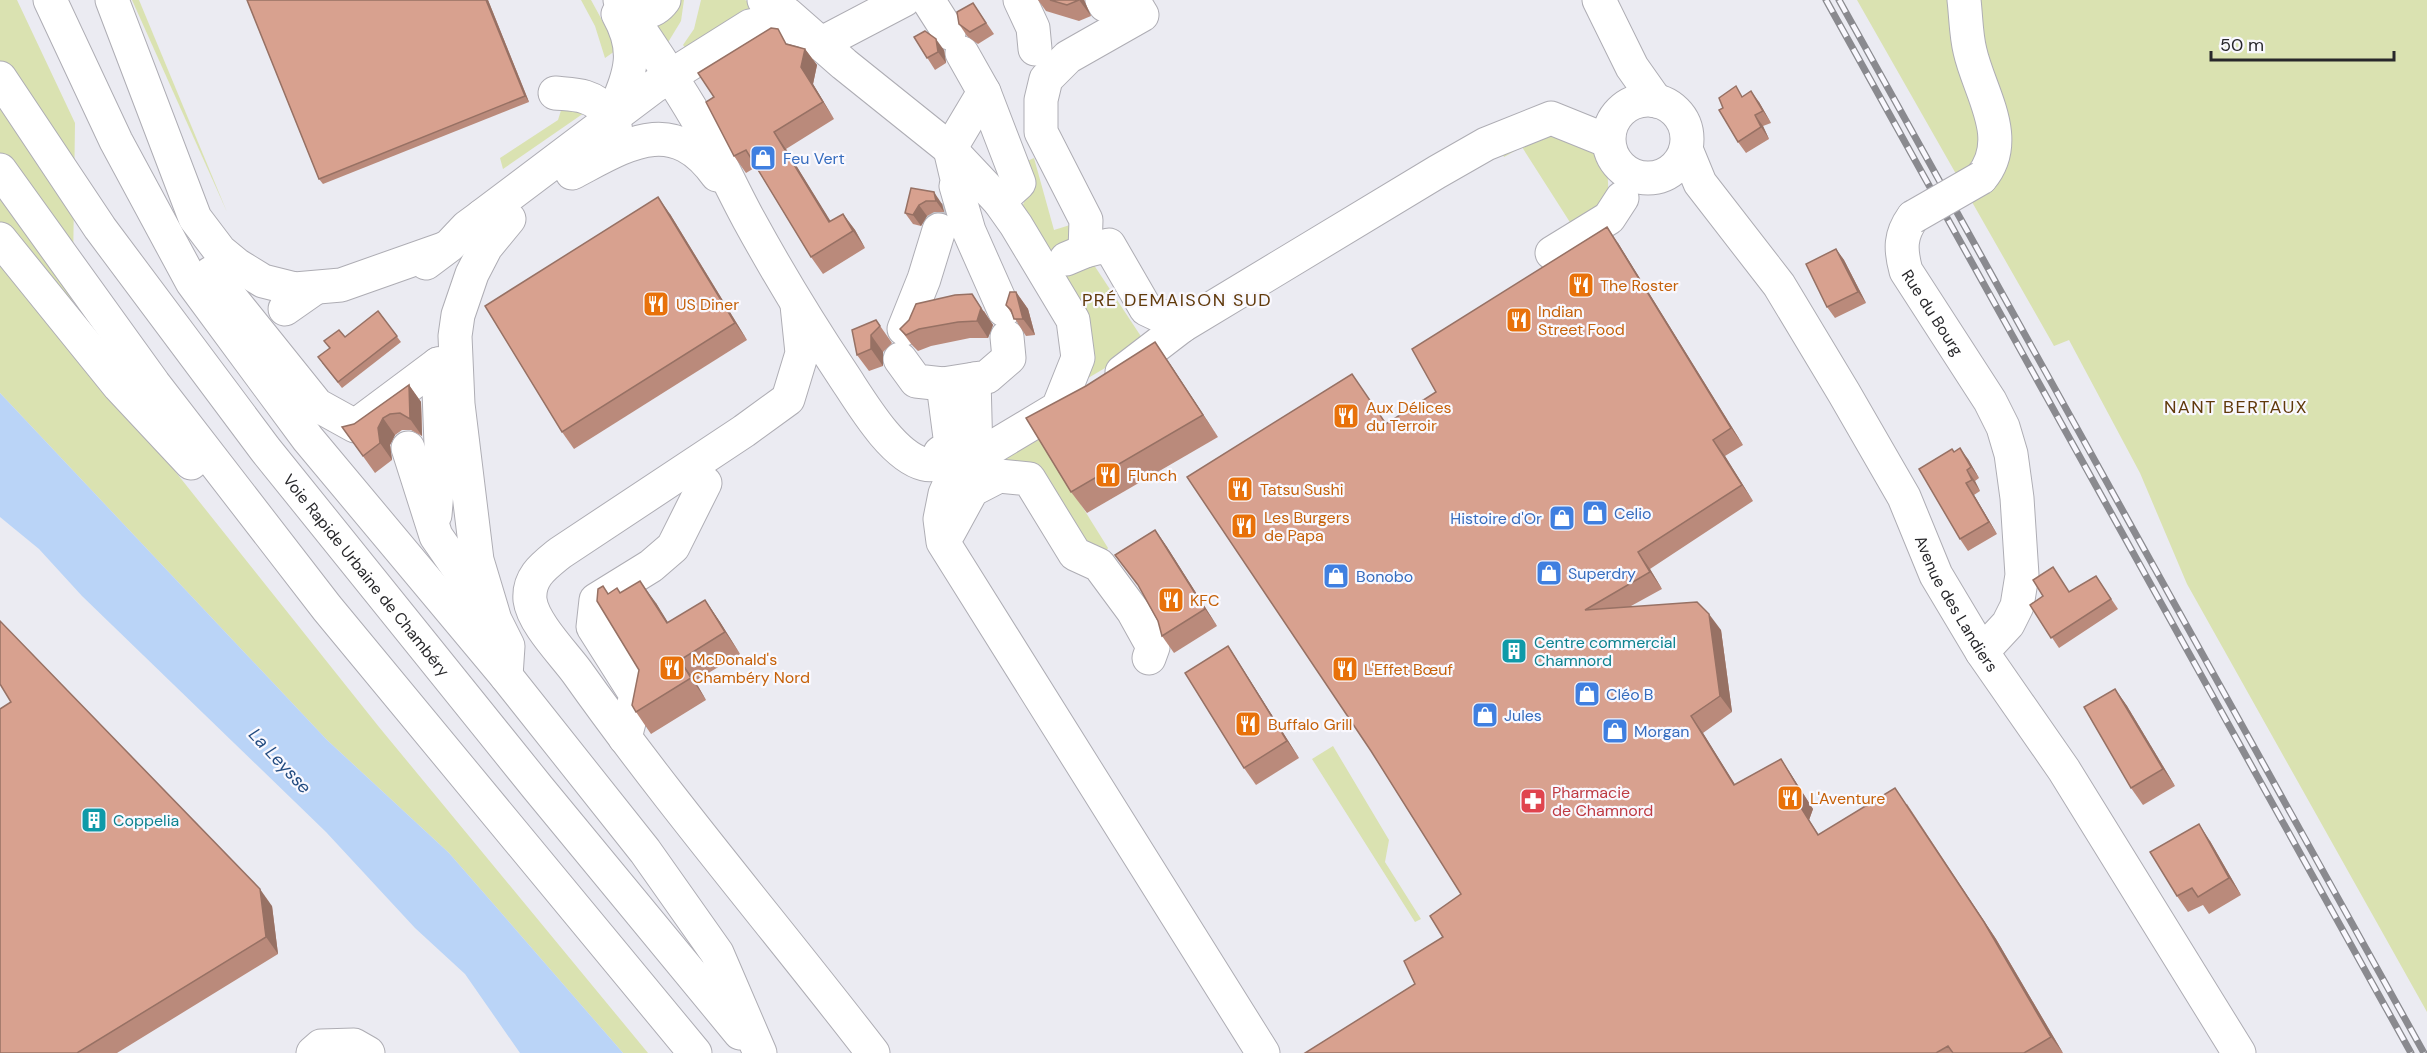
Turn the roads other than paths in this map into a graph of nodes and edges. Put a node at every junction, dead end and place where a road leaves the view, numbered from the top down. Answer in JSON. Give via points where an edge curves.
{"nodes":[{"id":1,"x":50,"y":0,"type":"edge"},
{"id":2,"x":112,"y":0,"type":"edge"},
{"id":3,"x":664,"y":0,"type":"edge"},
{"id":4,"x":764,"y":0,"type":"edge"},
{"id":5,"x":904,"y":0,"type":"edge"},
{"id":6,"x":928,"y":0,"type":"edge"},
{"id":7,"x":1020,"y":0,"type":"edge"},
{"id":8,"x":1102,"y":0,"type":"edge"},
{"id":9,"x":1599,"y":0,"type":"edge"},
{"id":10,"x":1964,"y":0,"type":"edge"},
{"id":11,"x":618,"y":2,"type":"edge"},
{"id":12,"x":1132,"y":10,"type":"edge"},
{"id":13,"x":814,"y":38,"type":"junction"},
{"id":14,"x":1618,"y":38,"type":"junction"},
{"id":15,"x":1035,"y":49,"type":"dead end"},
{"id":16,"x":671,"y":75,"type":"junction"},
{"id":17,"x":0,"y":78,"type":"edge"},
{"id":18,"x":984,"y":92,"type":"junction"},
{"id":19,"x":555,"y":93,"type":"dead end"},
{"id":20,"x":1656,"y":101,"type":"junction"},
{"id":21,"x":612,"y":117,"type":"junction"},
{"id":22,"x":1609,"y":134,"type":"junction"},
{"id":23,"x":950,"y":149,"type":"junction"},
{"id":24,"x":1686,"y":149,"type":"junction"},
{"id":25,"x":0,"y":170,"type":"edge"},
{"id":26,"x":572,"y":173,"type":"junction"},
{"id":27,"x":1649,"y":178,"type":"junction"},
{"id":28,"x":142,"y":190,"type":"junction"},
{"id":29,"x":1622,"y":198,"type":"dead end"},
{"id":30,"x":999,"y":201,"type":"junction"},
{"id":31,"x":947,"y":207,"type":"junction"},
{"id":32,"x":495,"y":217,"type":"junction"},
{"id":33,"x":748,"y":218,"type":"junction"},
{"id":34,"x":1738,"y":232,"type":"junction"},
{"id":35,"x":0,"y":239,"type":"edge"},
{"id":36,"x":443,"y":249,"type":"junction"},
{"id":37,"x":1085,"y":251,"type":"junction"},
{"id":38,"x":1552,"y":253,"type":"dead end"},
{"id":39,"x":1043,"y":270,"type":"junction"},
{"id":40,"x":211,"y":273,"type":"junction"},
{"id":41,"x":315,"y":288,"type":"junction"},
{"id":42,"x":796,"y":305,"type":"junction"},
{"id":43,"x":285,"y":309,"type":"junction"},
{"id":44,"x":1170,"y":320,"type":"junction"},
{"id":45,"x":447,"y":363,"type":"junction"},
{"id":46,"x":959,"y":382,"type":"junction"},
{"id":47,"x":1058,"y":408,"type":"junction"},
{"id":48,"x":408,"y":448,"type":"dead end"},
{"id":49,"x":956,"y":452,"type":"junction"},
{"id":50,"x":434,"y":529,"type":"junction"},
{"id":51,"x":943,"y":542,"type":"junction"},
{"id":52,"x":595,"y":607,"type":"junction"},
{"id":53,"x":327,"y":609,"type":"junction"},
{"id":54,"x":495,"y":620,"type":"junction"},
{"id":55,"x":1982,"y":652,"type":"junction"},
{"id":56,"x":1149,"y":658,"type":"dead end"},
{"id":57,"x":506,"y":676,"type":"junction"},
{"id":58,"x":625,"y":738,"type":"junction"},
{"id":59,"x":313,"y":1053,"type":"edge"},
{"id":60,"x":368,"y":1053,"type":"edge"},
{"id":61,"x":695,"y":1053,"type":"edge"},
{"id":62,"x":758,"y":1053,"type":"edge"},
{"id":63,"x":873,"y":1053,"type":"edge"},
{"id":64,"x":1263,"y":1053,"type":"edge"},
{"id":65,"x":2239,"y":1053,"type":"edge"}],
"edges":[{"from":1,"to":28,"type":"main road"},
{"from":2,"to":41,"type":"main road","via":[[195,218],[237,265],[263,281],[295,290]]},
{"from":3,"to":11,"type":"main road","via":[[657,8],[639,13]]},
{"from":4,"to":13,"type":"main road"},
{"from":5,"to":13,"type":"main road"},
{"from":6,"to":18,"type":"main road"},
{"from":7,"to":15,"type":"main road","via":[[1033,28]]},
{"from":8,"to":12,"type":"main road","via":[[1105,5]]},
{"from":9,"to":14,"type":"main road"},
{"from":10,"to":55,"type":"main road","name":"Rue du Bourg","bridge":true,"via":[[1970,51],[1995,124],[1991,166],[1982,178],[1913,217],[1904,229],[1901,254],[1906,271],[1990,401],[2011,454],[2022,575],[2014,614]]},
{"from":11,"to":16,"type":"main road"},
{"from":11,"to":21,"type":"main road","via":[[631,41],[631,56]]},
{"from":12,"to":37,"type":"main road","via":[[1068,57],[1046,79],[1041,100],[1041,132],[1086,220]]},
{"from":13,"to":16,"type":"main road","via":[[771,22],[750,26]]},
{"from":13,"to":23,"type":"main road"},
{"from":14,"to":20,"type":"main road"},
{"from":14,"to":22,"type":"main road"},
{"from":16,"to":21,"type":"main road"},
{"from":16,"to":33,"type":"main road"},
{"from":17,"to":62,"type":"main road","name":"Voie Rapide Urbaine de Chambéry","via":[[100,228],[265,449]]},
{"from":18,"to":23,"type":"main road"},
{"from":18,"to":30,"type":"main road","via":[[1018,183]]},
{"from":19,"to":21,"type":"main road","via":[[591,99]]},
{"from":20,"to":22,"type":"main road","via":[[1628,105],[1617,115]]},
{"from":20,"to":24,"type":"main road","via":[[1678,114],[1687,137]]},
{"from":21,"to":26,"type":"main road","via":[[616,135]]},
{"from":21,"to":32,"type":"main road"},
{"from":22,"to":27,"type":"main road","via":[[1610,152],[1623,170]]},
{"from":22,"to":44,"type":"main road","via":[[1551,118],[1486,144]]},
{"from":23,"to":30,"type":"main road"},
{"from":23,"to":31,"type":"main road","via":[[958,183]]},
{"from":24,"to":27,"type":"main road","via":[[1672,170]]},
{"from":24,"to":34,"type":"main road","name":"Avenue des Landiers","via":[[1700,183]]},
{"from":25,"to":53,"type":"main road","via":[[154,384]]},
{"from":26,"to":32,"type":"main road"},
{"from":26,"to":33,"type":"main road","via":[[629,144],[655,137],[672,141],[705,159]]},
{"from":27,"to":34,"type":"main road","via":[[1689,196]]},
{"from":28,"to":40,"type":"main road"},
{"from":28,"to":57,"type":"main road","via":[[192,282],[253,367],[308,439]]},
{"from":29,"to":38,"type":"main road","via":[[1609,218]]},
{"from":30,"to":39,"type":"main road"},
{"from":31,"to":46,"type":"main road","via":[[969,231],[1006,323],[1009,358],[987,377]]},
{"from":31,"to":46,"type":"main road","via":[[902,344],[916,381]]},
{"from":32,"to":36,"type":"main road"},
{"from":32,"to":45,"type":"main road","via":[[486,247],[471,274]]},
{"from":33,"to":42,"type":"main road"},
{"from":34,"to":55,"type":"main road","name":"Avenue des Landiers","via":[[1779,285],[1850,403],[1904,497],[1936,576]]},
{"from":35,"to":53,"type":"main road","via":[[119,386]]},
{"from":36,"to":41,"type":"main road","via":[[341,285]]},
{"from":36,"to":43,"type":"main road","via":[[414,273],[372,297],[321,311]]},
{"from":37,"to":39,"type":"main road"},
{"from":37,"to":44,"type":"main road","via":[[1109,245],[1146,309]]},
{"from":39,"to":47,"type":"main road","via":[[1072,320],[1078,358]]},
{"from":40,"to":43,"type":"main road","via":[[248,297]]},
{"from":40,"to":45,"type":"main road","via":[[317,405],[355,426],[387,411]]},
{"from":41,"to":43,"type":"main road"},
{"from":42,"to":49,"type":"main road","via":[[892,445],[922,464],[932,465]]},
{"from":42,"to":58,"type":"main road","via":[[802,353],[788,399],[560,553],[532,580],[530,600],[543,628]]},
{"from":44,"to":47,"type":"main road","via":[[1152,351],[1091,392]]},
{"from":45,"to":50,"type":"main road"},
{"from":45,"to":54,"type":"main road","via":[[460,416],[477,560]]},
{"from":46,"to":49,"type":"main road"},
{"from":47,"to":49,"type":"main road"},
{"from":48,"to":50,"type":"main road"},
{"from":49,"to":51,"type":"main road","via":[[956,469],[940,519]]},
{"from":50,"to":54,"type":"main road"},
{"from":51,"to":56,"type":"main road","via":[[972,490],[999,476],[1029,478],[1075,554],[1099,565],[1133,611],[1153,647]]},
{"from":51,"to":64,"type":"main road"},
{"from":52,"to":52,"type":"main road","via":[[664,574],[678,562],[690,542],[705,483],[674,547]]},
{"from":52,"to":58,"type":"main road","via":[[593,627],[636,695]]},
{"from":53,"to":61,"type":"main road"},
{"from":54,"to":57,"type":"main road","via":[[508,646]]},
{"from":55,"to":65,"type":"main road","name":"Avenue des Landiers","via":[[2064,770]]},
{"from":57,"to":62,"type":"main road","via":[[645,850],[717,953]]},
{"from":58,"to":63,"type":"main road"},
{"from":59,"to":60,"type":"main road","via":[[321,1046],[354,1045]]}]}
